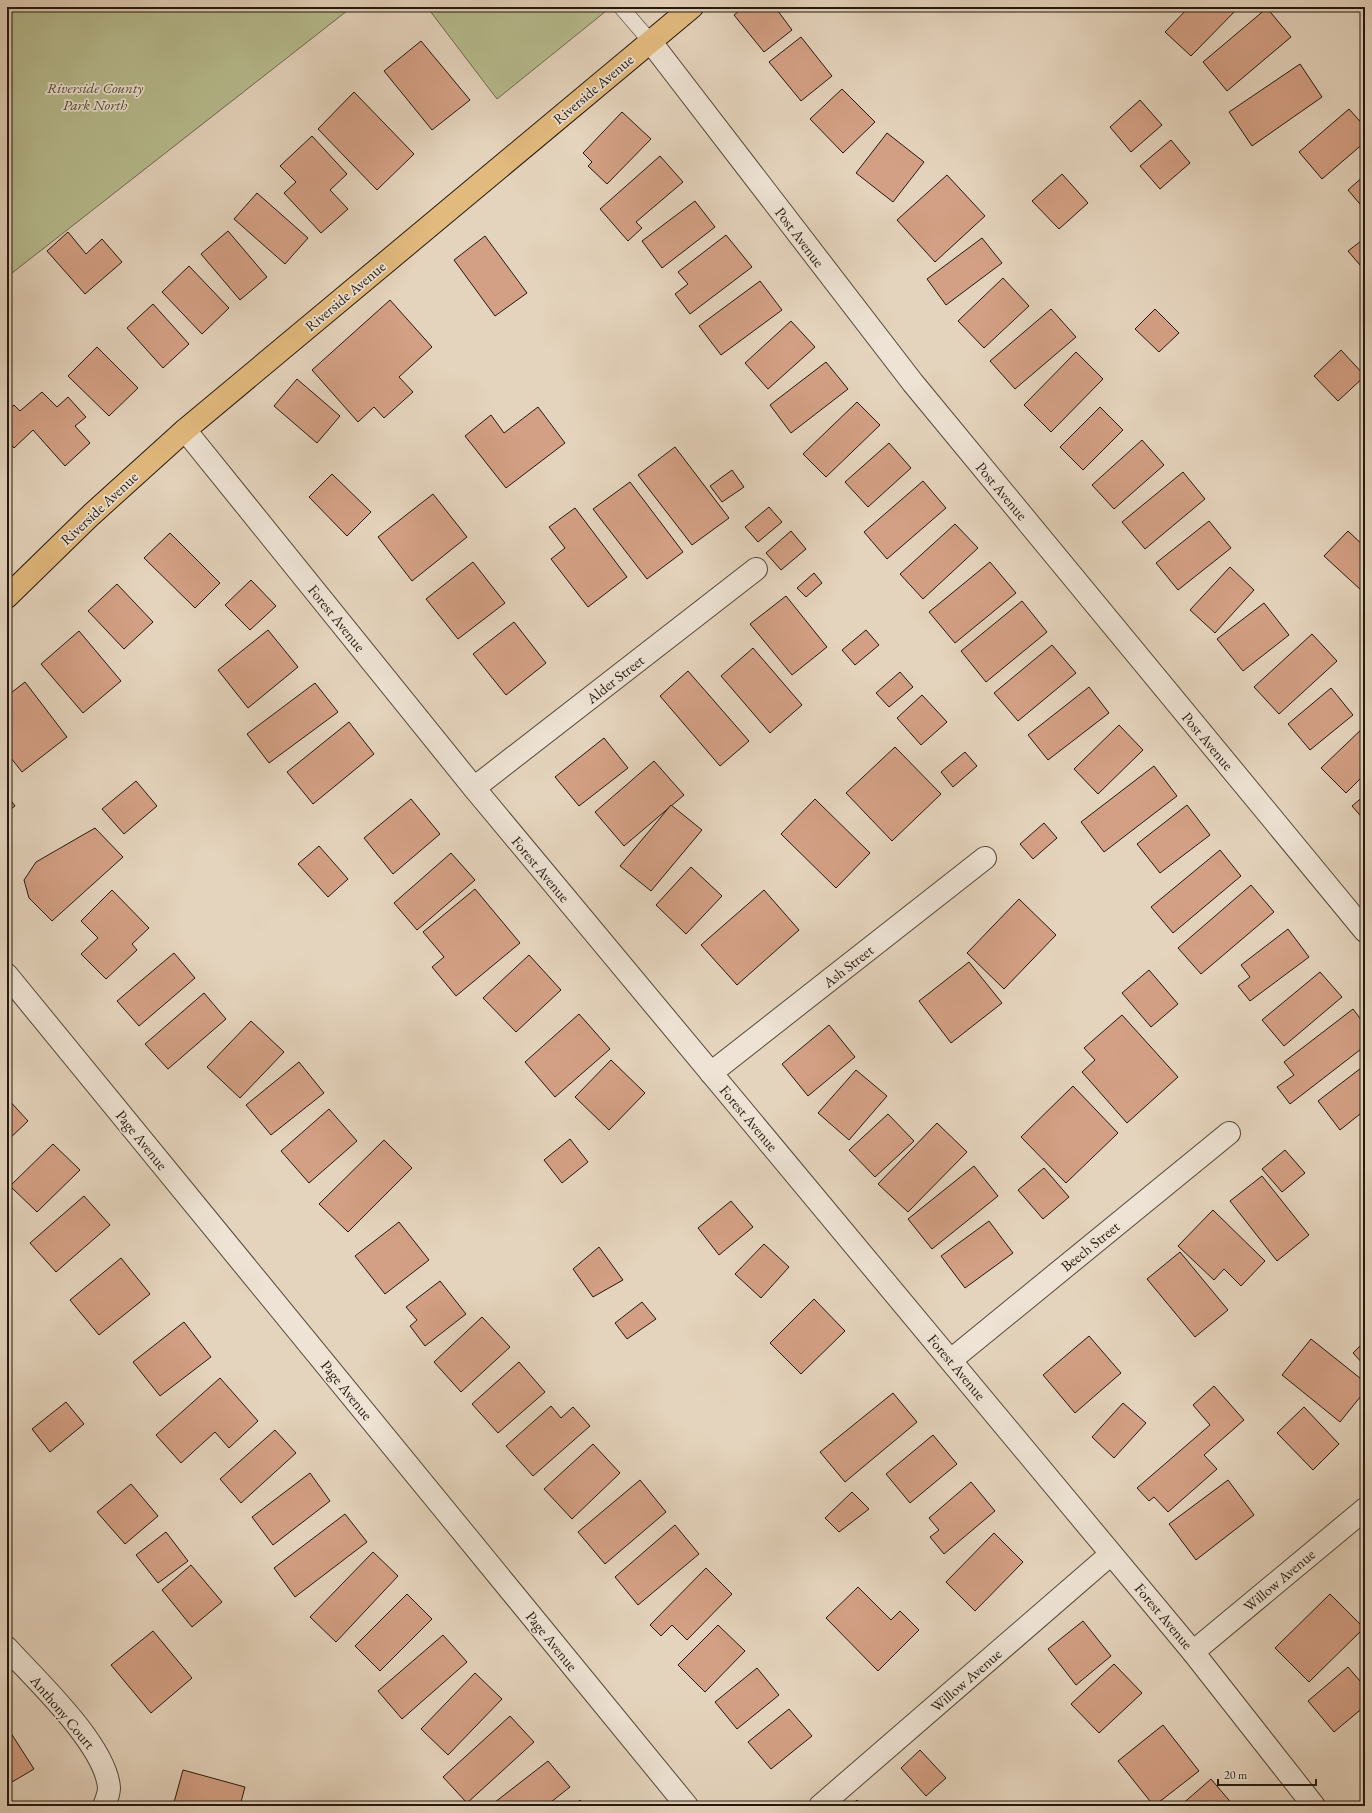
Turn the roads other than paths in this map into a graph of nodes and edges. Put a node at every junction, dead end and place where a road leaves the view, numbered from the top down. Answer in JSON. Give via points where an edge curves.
{"nodes":[{"id":1,"x":621,"y":7,"type":"edge"},
{"id":2,"x":692,"y":7,"type":"edge"},
{"id":3,"x":650,"y":41,"type":"junction"},
{"id":4,"x":185,"y":430,"type":"junction"},
{"id":5,"x":756,"y":569,"type":"dead end"},
{"id":6,"x":7,"y":597,"type":"edge"},
{"id":7,"x":474,"y":788,"type":"junction"},
{"id":8,"x":986,"y":858,"type":"dead end"},
{"id":9,"x":1365,"y":931,"type":"edge"},
{"id":10,"x":7,"y":975,"type":"edge"},
{"id":11,"x":711,"y":1073,"type":"junction"},
{"id":12,"x":1229,"y":1133,"type":"dead end"},
{"id":13,"x":950,"y":1360,"type":"junction"},
{"id":14,"x":1365,"y":1509,"type":"edge"},
{"id":15,"x":1111,"y":1554,"type":"junction"},
{"id":16,"x":7,"y":1648,"type":"edge"},
{"id":17,"x":1193,"y":1652,"type":"junction"},
{"id":18,"x":104,"y":1806,"type":"edge"},
{"id":19,"x":687,"y":1806,"type":"edge"},
{"id":20,"x":820,"y":1806,"type":"edge"},
{"id":21,"x":1314,"y":1806,"type":"edge"}],
"edges":[{"from":1,"to":3,"type":"lane"},
{"from":2,"to":3,"type":"main road","name":"Riverside Avenue"},
{"from":3,"to":4,"type":"main road","name":"Riverside Avenue"},
{"from":3,"to":9,"type":"street","name":"Post Avenue","via":[[913,383]]},
{"from":4,"to":6,"type":"main road","name":"Riverside Avenue","via":[[91,515]]},
{"from":4,"to":7,"type":"street","name":"Forest Avenue"},
{"from":5,"to":7,"type":"street","name":"Alder Street"},
{"from":7,"to":11,"type":"street","name":"Forest Avenue"},
{"from":8,"to":11,"type":"street","name":"Ash Street"},
{"from":10,"to":19,"type":"street","name":"Page Avenue"},
{"from":11,"to":13,"type":"street","name":"Forest Avenue"},
{"from":12,"to":13,"type":"street","name":"Beech Street"},
{"from":13,"to":15,"type":"street","name":"Forest Avenue"},
{"from":14,"to":17,"type":"street","name":"Willow Avenue"},
{"from":15,"to":17,"type":"street","name":"Forest Avenue"},
{"from":15,"to":20,"type":"street","name":"Willow Avenue"},
{"from":16,"to":18,"type":"street","name":"Anthony Court","via":[[82,1730],[102,1761],[109,1789]]},
{"from":17,"to":21,"type":"street","name":"Forest Avenue"}]}
